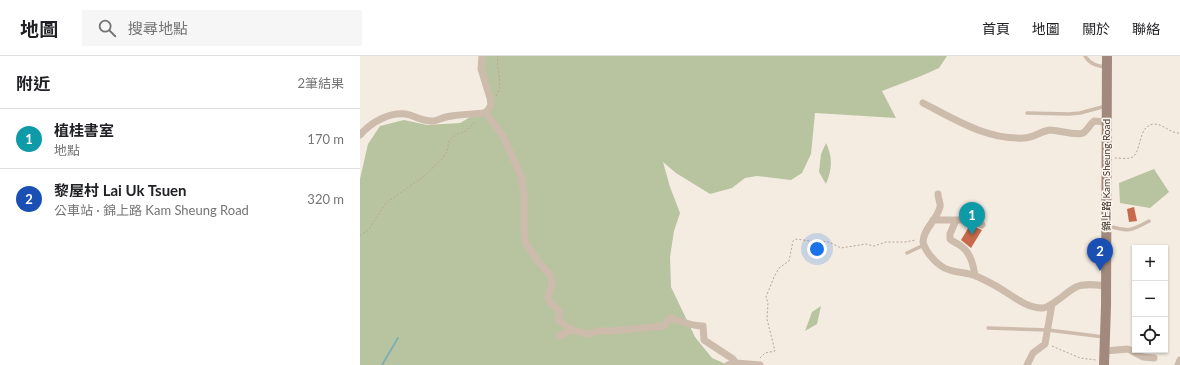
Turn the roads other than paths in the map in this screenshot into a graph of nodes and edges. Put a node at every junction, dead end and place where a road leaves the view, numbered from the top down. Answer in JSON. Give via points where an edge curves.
{"nodes":[{"id":1,"x":482,"y":56,"type":"edge"},
{"id":2,"x":1085,"y":56,"type":"edge"},
{"id":3,"x":1107,"y":56,"type":"edge"},
{"id":4,"x":1107,"y":67,"type":"junction"},
{"id":5,"x":923,"y":103,"type":"dead end"},
{"id":6,"x":1107,"y":106,"type":"junction"},
{"id":7,"x":1027,"y":112,"type":"dead end"},
{"id":8,"x":486,"y":113,"type":"junction"},
{"id":9,"x":1106,"y":122,"type":"junction"},
{"id":10,"x":360,"y":135,"type":"edge"},
{"id":11,"x":938,"y":194,"type":"dead end"},
{"id":12,"x":934,"y":220,"type":"junction"},
{"id":13,"x":956,"y":220,"type":"junction"},
{"id":14,"x":1149,"y":221,"type":"dead end"},
{"id":15,"x":982,"y":225,"type":"dead end"},
{"id":16,"x":1106,"y":225,"type":"junction"},
{"id":17,"x":923,"y":245,"type":"junction"},
{"id":18,"x":906,"y":254,"type":"dead end"},
{"id":19,"x":975,"y":275,"type":"junction"},
{"id":20,"x":1106,"y":286,"type":"junction"},
{"id":21,"x":1052,"y":304,"type":"junction"},
{"id":22,"x":988,"y":328,"type":"dead end"},
{"id":23,"x":571,"y":330,"type":"junction"},
{"id":24,"x":1048,"y":330,"type":"junction"},
{"id":25,"x":559,"y":336,"type":"dead end"},
{"id":26,"x":1105,"y":337,"type":"junction"},
{"id":27,"x":1105,"y":351,"type":"junction"},
{"id":28,"x":1154,"y":358,"type":"dead end"},
{"id":29,"x":1180,"y":360,"type":"edge"},
{"id":30,"x":736,"y":363,"type":"junction"},
{"id":31,"x":1106,"y":364,"type":"edge"},
{"id":32,"x":728,"y":365,"type":"edge"},
{"id":33,"x":758,"y":365,"type":"edge"},
{"id":34,"x":1027,"y":365,"type":"edge"},
{"id":35,"x":1178,"y":365,"type":"edge"}],
"edges":[{"from":1,"to":8,"type":"street","via":[[481,69],[491,106]]},
{"from":2,"to":4,"type":"lane","via":[[1095,65]]},
{"from":3,"to":4,"type":"main road","name":"錦上路 Kam Sheung Road"},
{"from":4,"to":6,"type":"main road","name":"錦上路 Kam Sheung Road"},
{"from":5,"to":9,"type":"street","via":[[983,132],[1015,138],[1029,138],[1046,130],[1081,133],[1094,122]]},
{"from":6,"to":7,"type":"lane","via":[[1069,114]]},
{"from":6,"to":9,"type":"main road","name":"錦上路 Kam Sheung Road"},
{"from":8,"to":10,"type":"street","via":[[430,121],[401,114],[389,116],[374,123]]},
{"from":8,"to":23,"type":"street","via":[[503,136],[521,176],[525,242],[550,274],[552,283],[548,298],[560,312],[558,320]]},
{"from":9,"to":16,"type":"main road","name":"錦上路 Kam Sheung Road"},
{"from":11,"to":12,"type":"street","via":[[940,207]]},
{"from":12,"to":13,"type":"street"},
{"from":12,"to":17,"type":"street","via":[[925,233]]},
{"from":13,"to":15,"type":"street","via":[[972,220]]},
{"from":13,"to":19,"type":"street","via":[[950,239],[968,253]]},
{"from":14,"to":16,"type":"lane","via":[[1130,230]]},
{"from":16,"to":20,"type":"main road","name":"錦上路 Kam Sheung Road"},
{"from":17,"to":18,"type":"lane"},
{"from":17,"to":19,"type":"street","via":[[944,268]]},
{"from":19,"to":21,"type":"street","via":[[1030,306],[1045,308]]},
{"from":20,"to":21,"type":"street","via":[[1077,286]]},
{"from":20,"to":26,"type":"main road","name":"錦上路 Kam Sheung Road"},
{"from":21,"to":24,"type":"street"},
{"from":22,"to":24,"type":"lane"},
{"from":23,"to":25,"type":"street"},
{"from":23,"to":30,"type":"street","via":[[589,334],[598,331],[664,326],[670,318],[703,326],[704,340]]},
{"from":24,"to":26,"type":"lane"},
{"from":24,"to":34,"type":"street","via":[[1044,345],[1033,353]]},
{"from":26,"to":27,"type":"main road","name":"錦上路 Kam Sheung Road"},
{"from":27,"to":28,"type":"street","via":[[1128,349],[1143,357]]},
{"from":27,"to":31,"type":"main road","name":"錦上路 Kam Sheung Road"},
{"from":29,"to":35,"type":"street"},
{"from":30,"to":32,"type":"street"},
{"from":30,"to":33,"type":"street"}]}
